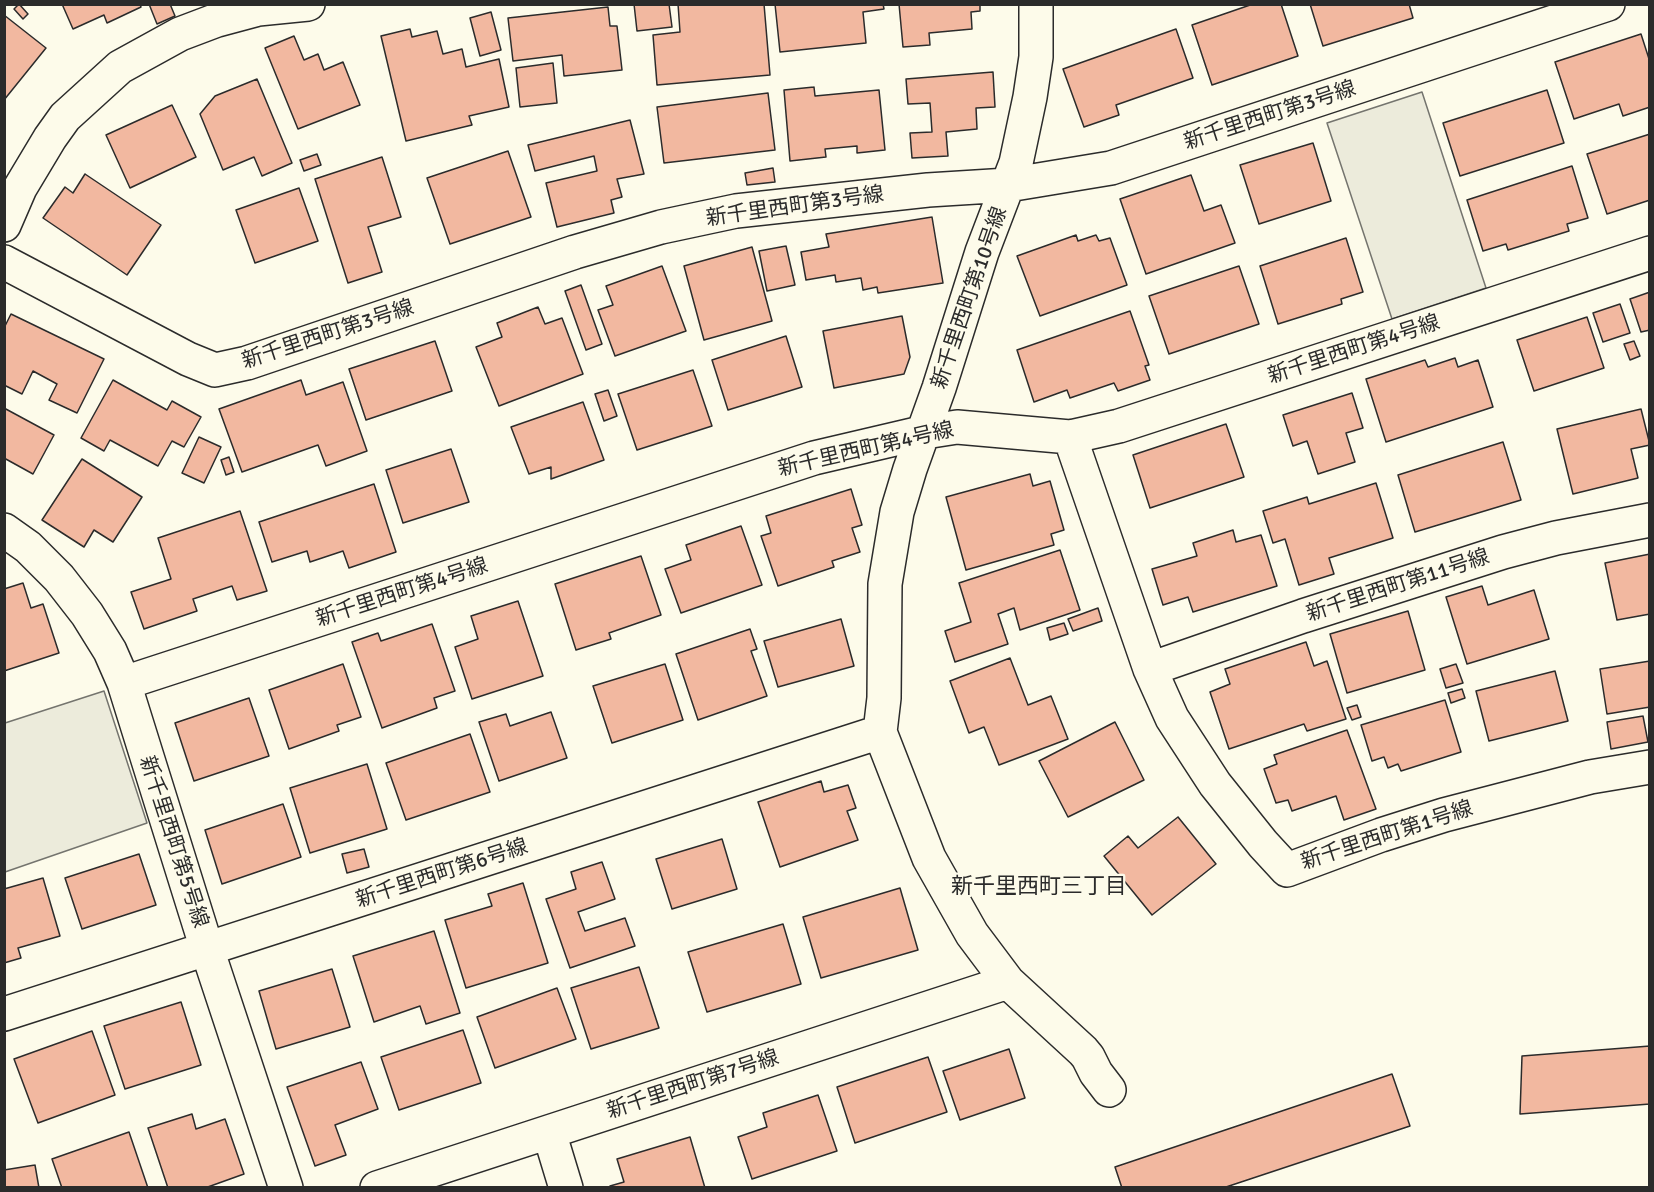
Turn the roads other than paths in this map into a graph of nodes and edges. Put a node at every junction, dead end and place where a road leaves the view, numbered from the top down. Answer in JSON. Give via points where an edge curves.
{"nodes":[{"id":1,"x":308,"y":4,"type":"edge"},
{"id":2,"x":1036,"y":4,"type":"edge"},
{"id":3,"x":1608,"y":4,"type":"edge"},
{"id":4,"x":1008,"y":185,"type":"junction"},
{"id":5,"x":4,"y":225,"type":"edge"},
{"id":6,"x":1650,"y":253,"type":"edge"},
{"id":7,"x":4,"y":262,"type":"edge"},
{"id":8,"x":925,"y":432,"type":"junction"},
{"id":9,"x":1070,"y":437,"type":"junction"},
{"id":10,"x":1650,"y":520,"type":"edge"},
{"id":11,"x":4,"y":530,"type":"edge"},
{"id":12,"x":1150,"y":669,"type":"junction"},
{"id":13,"x":124,"y":683,"type":"junction"},
{"id":14,"x":880,"y":732,"type":"junction"},
{"id":15,"x":1650,"y":767,"type":"edge"},
{"id":16,"x":207,"y":949,"type":"junction"},
{"id":17,"x":1008,"y":982,"type":"junction"},
{"id":18,"x":4,"y":1014,"type":"edge"},
{"id":19,"x":1109,"y":1090,"type":"dead end"},
{"id":20,"x":549,"y":1132,"type":"junction"},
{"id":21,"x":286,"y":1188,"type":"edge"},
{"id":22,"x":377,"y":1188,"type":"edge"},
{"id":23,"x":567,"y":1188,"type":"edge"}],
"edges":[{"from":1,"to":5,"type":"street","via":[[258,9],[217,20],[180,34],[120,67],[65,117],[20,188]]},
{"from":2,"to":4,"type":"street","name":"新千里西町第10号線","via":[[1036,57],[1030,97]]},
{"from":3,"to":4,"type":"street","name":"新千里西町第3号線","via":[[1112,168]]},
{"from":4,"to":7,"type":"street","name":"新千里西町第3号線","via":[[736,211],[661,227],[575,252],[247,363],[214,370]]},
{"from":4,"to":8,"type":"street","name":"新千里西町第10号線","via":[[982,252]]},
{"from":6,"to":9,"type":"street","name":"新千里西町第4号線","via":[[1119,426]]},
{"from":8,"to":9,"type":"street","name":"新千里西町第4号線","via":[[957,427]]},
{"from":8,"to":13,"type":"street","name":"新千里西町第4号線","via":[[814,458]]},
{"from":8,"to":14,"type":"street","name":"新千里西町第10号線","via":[[897,512],[890,550],[885,584]]},
{"from":9,"to":12,"type":"street","name":"新千里西町第1号線"},
{"from":10,"to":12,"type":"street","name":"新千里西町第11号線","via":[[1503,552]]},
{"from":11,"to":13,"type":"street","name":"新千里西町第5号線","via":[[59,578],[110,651]]},
{"from":12,"to":15,"type":"street","name":"新千里西町第1号線","via":[[1172,718],[1215,784],[1287,870],[1444,815],[1590,777]]},
{"from":13,"to":16,"type":"street","name":"新千里西町第5号線"},
{"from":14,"to":16,"type":"street","name":"新千里西町第6号線"},
{"from":14,"to":17,"type":"street","name":"新千里西町第10号線","via":[[929,858],[972,934]]},
{"from":16,"to":18,"type":"street","name":"新千里西町第6号線"},
{"from":16,"to":21,"type":"street","name":"新千里西町第5号線"},
{"from":17,"to":19,"type":"street","name":"新千里西町第10号線","via":[[1083,1051]]},
{"from":17,"to":20,"type":"street","name":"新千里西町第7号線"},
{"from":20,"to":22,"type":"street","name":"新千里西町第7号線"},
{"from":20,"to":23,"type":"street"}]}
